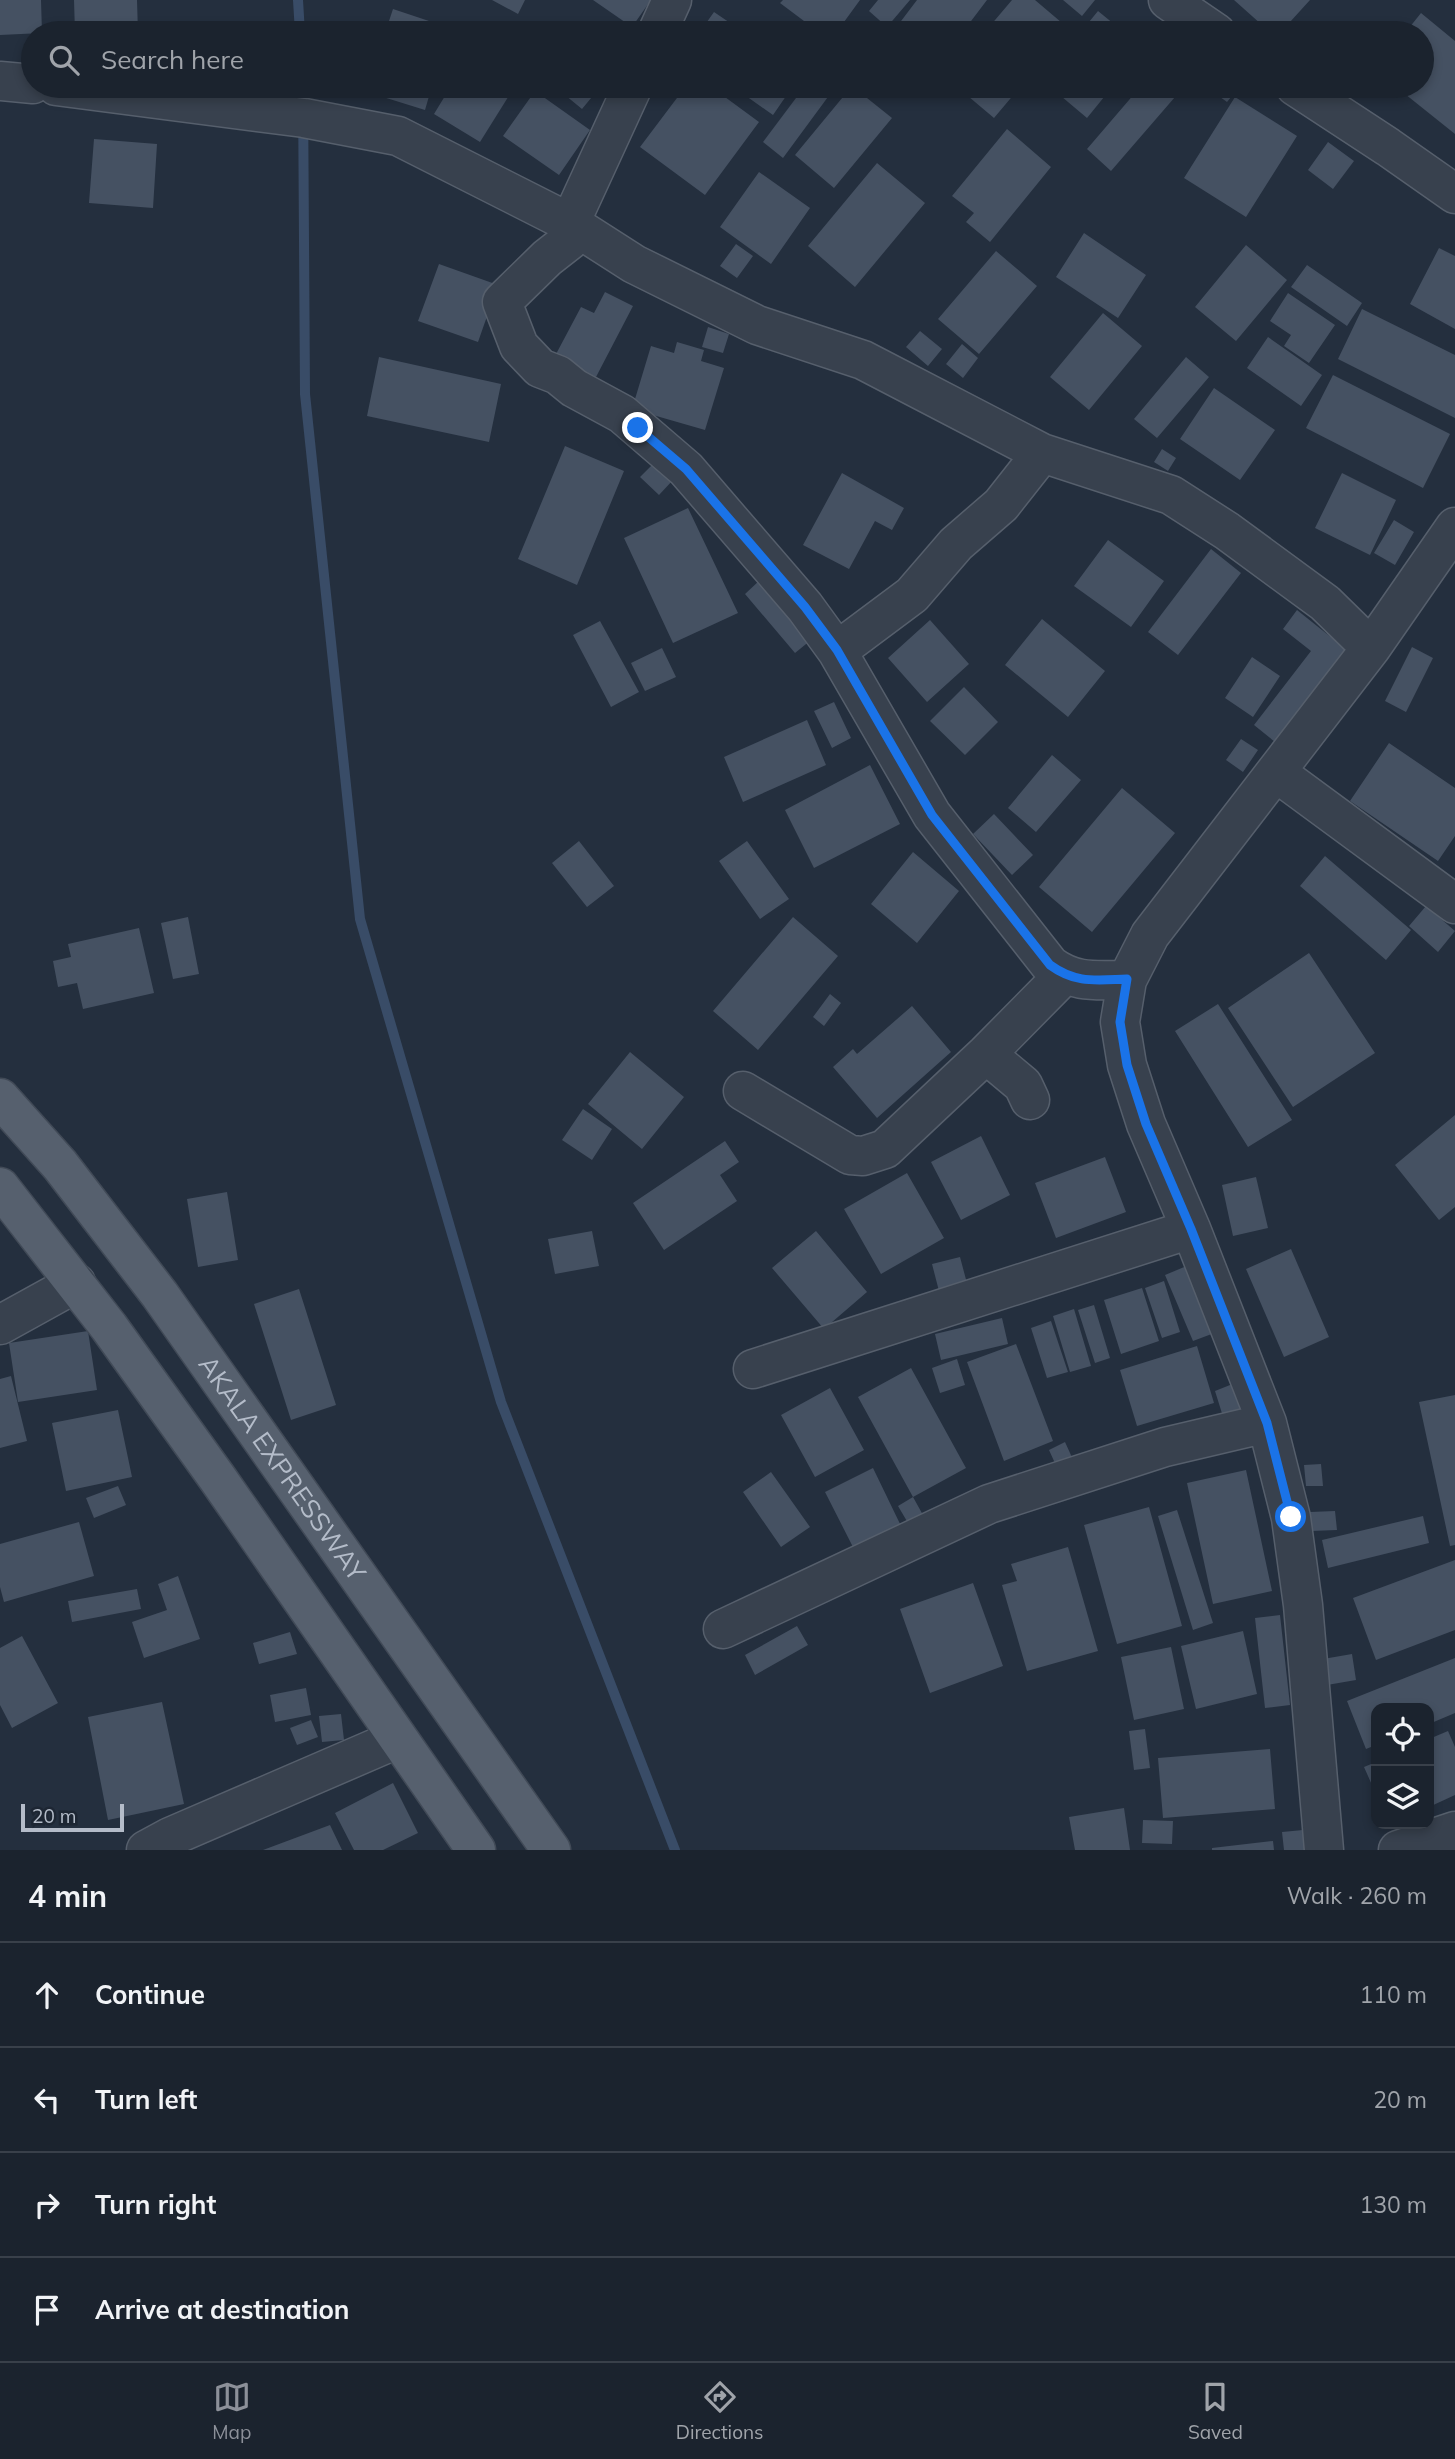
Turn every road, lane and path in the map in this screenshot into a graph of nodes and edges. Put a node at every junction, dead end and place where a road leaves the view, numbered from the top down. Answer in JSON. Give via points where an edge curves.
{"nodes":[{"id":1,"x":672,"y":0,"type":"edge"},
{"id":2,"x":1168,"y":0,"type":"edge"},
{"id":3,"x":662,"y":21,"type":"edge"},
{"id":4,"x":1199,"y":21,"type":"edge"},
{"id":5,"x":0,"y":81,"type":"edge"},
{"id":6,"x":21,"y":83,"type":"edge"},
{"id":7,"x":149,"y":98,"type":"edge"},
{"id":8,"x":627,"y":98,"type":"edge"},
{"id":9,"x":1314,"y":98,"type":"edge"},
{"id":10,"x":1455,"y":194,"type":"edge"},
{"id":11,"x":568,"y":222,"type":"junction"},
{"id":12,"x":1042,"y":453,"type":"junction"},
{"id":13,"x":1455,"y":527,"type":"edge"},
{"id":14,"x":1371,"y":648,"type":"junction"},
{"id":15,"x":837,"y":650,"type":"junction"},
{"id":16,"x":1277,"y":773,"type":"junction"},
{"id":17,"x":1455,"y":904,"type":"edge"},
{"id":18,"x":1064,"y":975,"type":"junction"},
{"id":19,"x":1127,"y":979,"type":"junction"},
{"id":20,"x":986,"y":1054,"type":"junction"},
{"id":21,"x":743,"y":1091,"type":"dead end"},
{"id":22,"x":0,"y":1098,"type":"edge"},
{"id":23,"x":1030,"y":1100,"type":"dead end"},
{"id":24,"x":0,"y":1187,"type":"edge"},
{"id":25,"x":1191,"y":1229,"type":"junction"},
{"id":26,"x":76,"y":1283,"type":"junction"},
{"id":27,"x":0,"y":1325,"type":"edge"},
{"id":28,"x":753,"y":1369,"type":"dead end"},
{"id":29,"x":1267,"y":1423,"type":"junction"},
{"id":30,"x":723,"y":1629,"type":"dead end"},
{"id":31,"x":397,"y":1739,"type":"junction"},
{"id":32,"x":1455,"y":1831,"type":"edge"},
{"id":33,"x":146,"y":1850,"type":"edge"},
{"id":34,"x":476,"y":1850,"type":"edge"},
{"id":35,"x":551,"y":1850,"type":"edge"},
{"id":36,"x":1324,"y":1850,"type":"edge"},
{"id":37,"x":1398,"y":1850,"type":"edge"}],
"edges":[{"from":1,"to":3,"type":"street"},
{"from":2,"to":4,"type":"street"},
{"from":5,"to":6,"type":"street"},
{"from":7,"to":11,"type":"street","via":[[304,118],[397,136]]},
{"from":8,"to":11,"type":"street"},
{"from":9,"to":10,"type":"street"},
{"from":11,"to":12,"type":"street","via":[[634,264],[757,325],[863,360]]},
{"from":11,"to":15,"type":"street","via":[[570,240],[502,302],[519,346],[540,368],[622,414],[686,469]]},
{"from":12,"to":14,"type":"street","via":[[1171,495],[1325,603]]},
{"from":12,"to":15,"type":"street","via":[[1001,505],[956,544],[912,595]]},
{"from":13,"to":14,"type":"street"},
{"from":14,"to":16,"type":"street"},
{"from":15,"to":18,"type":"street","via":[[932,815],[1050,965]]},
{"from":16,"to":17,"type":"street"},
{"from":16,"to":19,"type":"street","via":[[1150,935]]},
{"from":18,"to":19,"type":"street","via":[[1087,981]]},
{"from":18,"to":20,"type":"street"},
{"from":19,"to":25,"type":"street","via":[[1120,1022],[1127,1065],[1146,1124]]},
{"from":20,"to":21,"type":"street","via":[[885,1149],[863,1156],[850,1155]]},
{"from":20,"to":23,"type":"street","via":[[1023,1085]]},
{"from":22,"to":35,"type":"main road","name":"AKALA EXPRESSWAY","via":[[60,1165],[160,1295]]},
{"from":24,"to":26,"type":"main road"},
{"from":25,"to":28,"type":"street"},
{"from":25,"to":29,"type":"street"},
{"from":26,"to":27,"type":"street"},
{"from":26,"to":31,"type":"main road"},
{"from":29,"to":30,"type":"street","via":[[1165,1447],[989,1504]]},
{"from":29,"to":36,"type":"street","via":[[1291,1517],[1303,1605]]},
{"from":31,"to":33,"type":"street"},
{"from":31,"to":34,"type":"main road"},
{"from":32,"to":37,"type":"street"}]}
